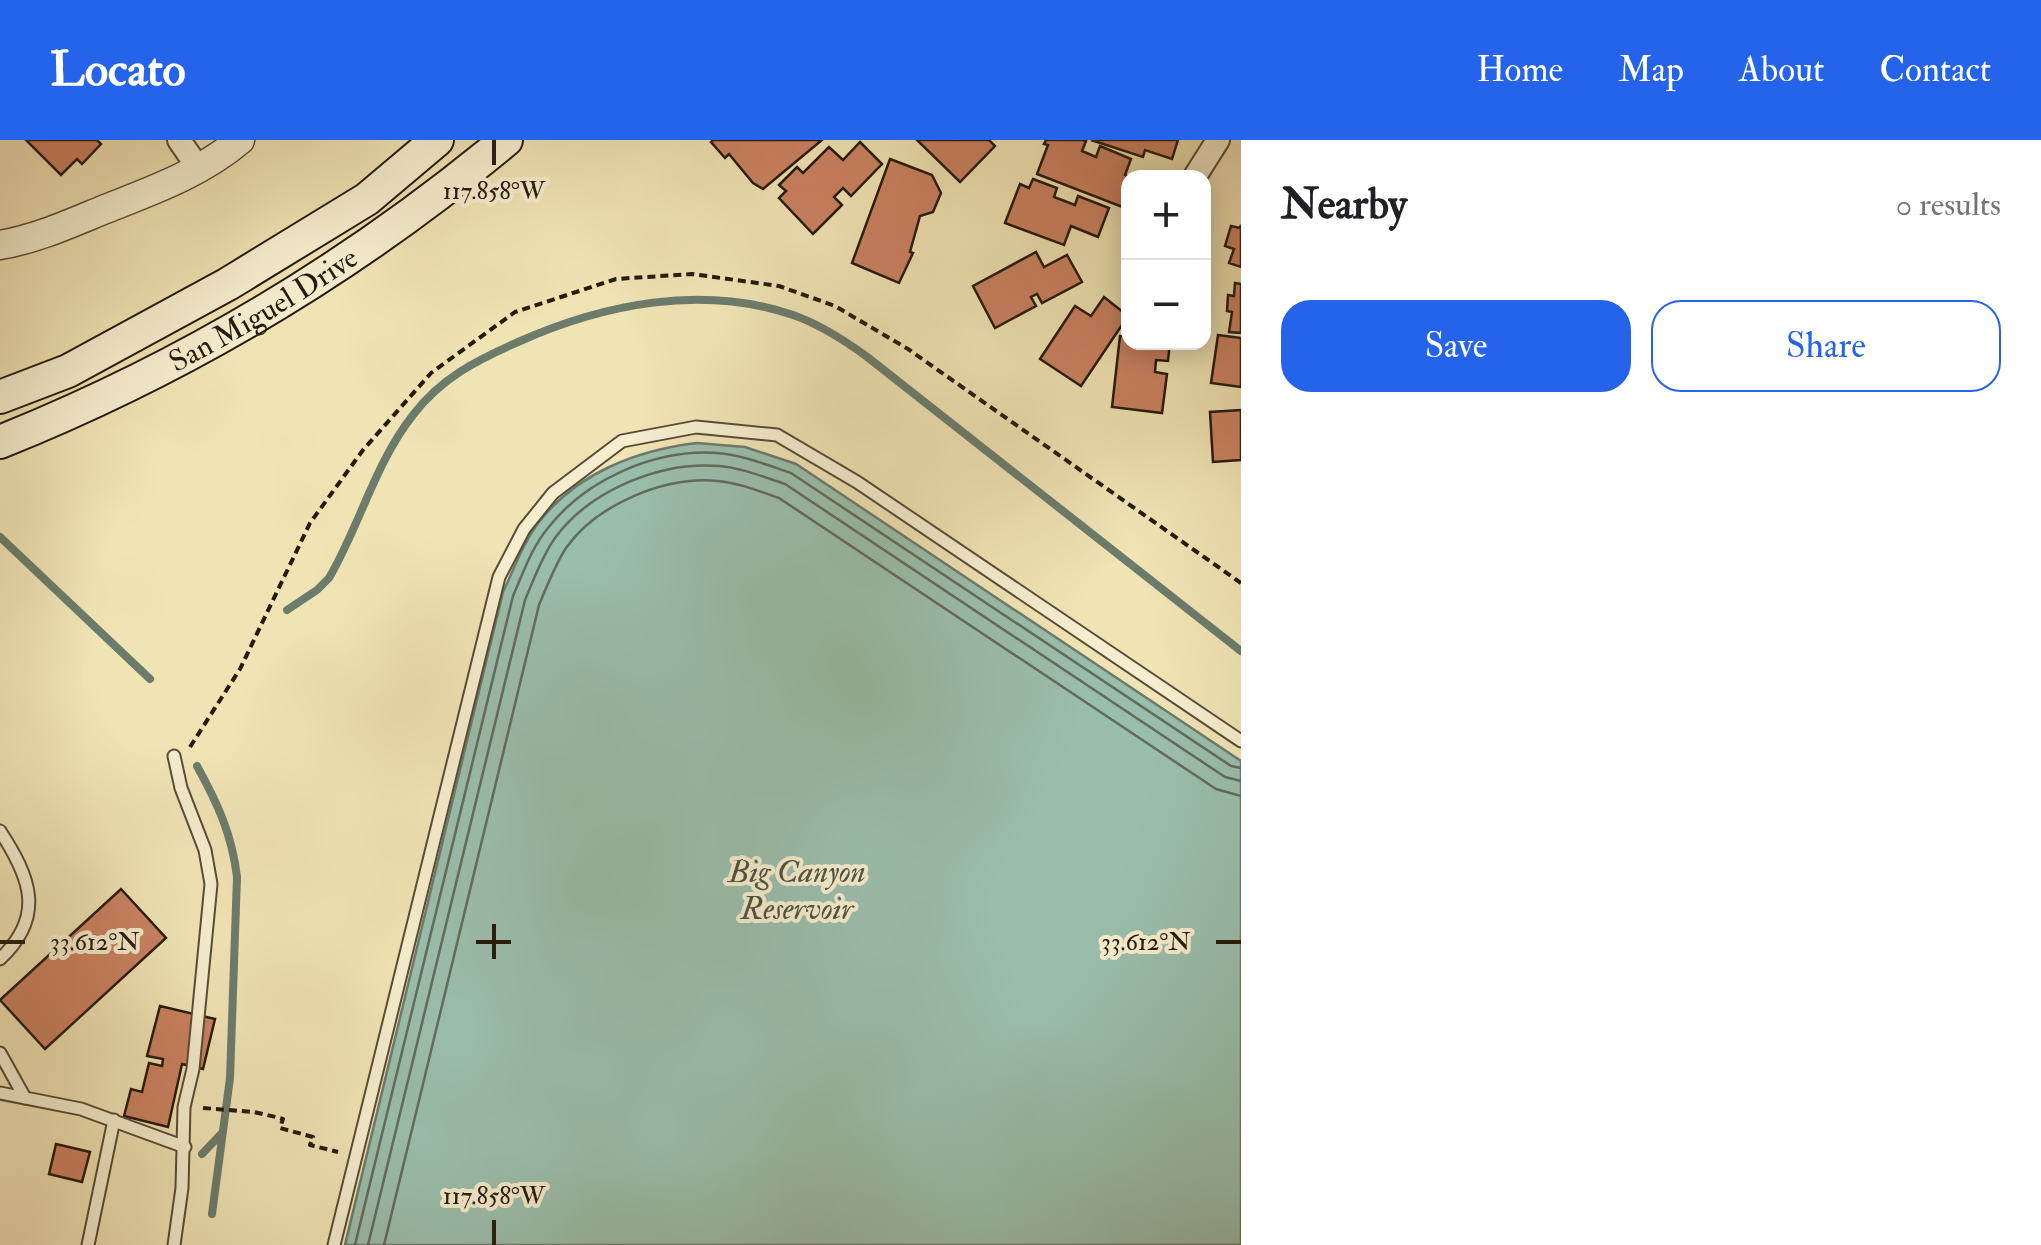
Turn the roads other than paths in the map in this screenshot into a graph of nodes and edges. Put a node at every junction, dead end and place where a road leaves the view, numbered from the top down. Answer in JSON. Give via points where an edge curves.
{"nodes":[{"id":1,"x":178,"y":140,"type":"edge"},
{"id":2,"x":240,"y":140,"type":"edge"},
{"id":3,"x":437,"y":140,"type":"edge"},
{"id":4,"x":506,"y":140,"type":"edge"},
{"id":5,"x":1218,"y":140,"type":"edge"},
{"id":6,"x":200,"y":169,"type":"junction"},
{"id":7,"x":1199,"y":170,"type":"edge"},
{"id":8,"x":0,"y":245,"type":"edge"},
{"id":9,"x":0,"y":397,"type":"edge"},
{"id":10,"x":0,"y":442,"type":"edge"},
{"id":11,"x":1241,"y":741,"type":"edge"},
{"id":12,"x":174,"y":756,"type":"dead end"},
{"id":13,"x":0,"y":831,"type":"edge"},
{"id":14,"x":0,"y":959,"type":"edge"},
{"id":15,"x":0,"y":1053,"type":"edge"},
{"id":16,"x":0,"y":1093,"type":"edge"},
{"id":17,"x":25,"y":1098,"type":"junction"},
{"id":18,"x":114,"y":1120,"type":"junction"},
{"id":19,"x":185,"y":1148,"type":"junction"},
{"id":20,"x":88,"y":1245,"type":"edge"},
{"id":21,"x":174,"y":1245,"type":"edge"},
{"id":22,"x":334,"y":1245,"type":"edge"}],
"edges":[{"from":1,"to":6,"type":"street"},
{"from":2,"to":6,"type":"street"},
{"from":3,"to":9,"type":"main road","name":"San Miguel Drive","via":[[367,199],[228,284],[68,371]]},
{"from":4,"to":10,"type":"main road","name":"San Miguel Drive","via":[[385,234],[256,319]]},
{"from":5,"to":7,"type":"street"},
{"from":6,"to":8,"type":"street","via":[[28,240]]},
{"from":11,"to":22,"type":"lane","via":[[777,435],[696,427],[622,441],[552,493],[498,577]]},
{"from":12,"to":19,"type":"lane","via":[[211,884],[184,1107]]},
{"from":13,"to":14,"type":"lane","via":[[24,868],[28,894],[27,922]]},
{"from":15,"to":17,"type":"lane"},
{"from":16,"to":17,"type":"lane"},
{"from":17,"to":18,"type":"lane"},
{"from":18,"to":19,"type":"lane"},
{"from":18,"to":20,"type":"lane"},
{"from":19,"to":21,"type":"lane"}]}
